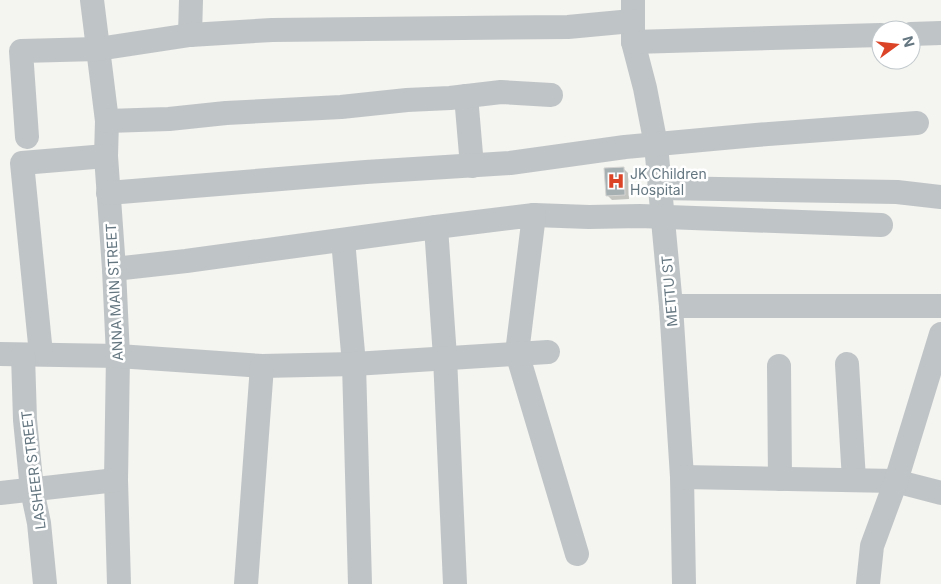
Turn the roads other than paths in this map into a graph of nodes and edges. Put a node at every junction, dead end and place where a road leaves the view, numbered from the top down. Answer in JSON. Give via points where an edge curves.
{"nodes":[{"id":1,"x":92,"y":0,"type":"edge"},
{"id":2,"x":191,"y":0,"type":"edge"},
{"id":3,"x":632,"y":21,"type":"edge"},
{"id":4,"x":871,"y":33,"type":"edge"},
{"id":5,"x":941,"y":33,"type":"edge"},
{"id":6,"x":921,"y":34,"type":"edge"},
{"id":7,"x":190,"y":35,"type":"junction"},
{"id":8,"x":98,"y":49,"type":"junction"},
{"id":9,"x":551,"y":95,"type":"dead end"},
{"id":10,"x":466,"y":96,"type":"junction"},
{"id":11,"x":107,"y":121,"type":"junction"},
{"id":12,"x":917,"y":123,"type":"dead end"},
{"id":13,"x":27,"y":138,"type":"dead end"},
{"id":14,"x":656,"y":145,"type":"junction"},
{"id":15,"x":106,"y":156,"type":"junction"},
{"id":16,"x":472,"y":166,"type":"junction"},
{"id":17,"x":660,"y":188,"type":"junction"},
{"id":18,"x":108,"y":192,"type":"junction"},
{"id":19,"x":941,"y":198,"type":"edge"},
{"id":20,"x":534,"y":215,"type":"junction"},
{"id":21,"x":662,"y":217,"type":"junction"},
{"id":22,"x":881,"y":226,"type":"dead end"},
{"id":23,"x":436,"y":227,"type":"junction"},
{"id":24,"x":343,"y":240,"type":"junction"},
{"id":25,"x":114,"y":269,"type":"junction"},
{"id":26,"x":671,"y":306,"type":"junction"},
{"id":27,"x":938,"y":306,"type":"edge"},
{"id":28,"x":941,"y":334,"type":"edge"},
{"id":29,"x":548,"y":352,"type":"dead end"},
{"id":30,"x":517,"y":353,"type":"junction"},
{"id":31,"x":21,"y":354,"type":"edge"},
{"id":32,"x":118,"y":356,"type":"junction"},
{"id":33,"x":445,"y":358,"type":"junction"},
{"id":34,"x":354,"y":364,"type":"junction"},
{"id":35,"x":847,"y":364,"type":"dead end"},
{"id":36,"x":262,"y":366,"type":"junction"},
{"id":37,"x":779,"y":366,"type":"dead end"},
{"id":38,"x":682,"y":477,"type":"junction"},
{"id":39,"x":780,"y":479,"type":"junction"},
{"id":40,"x":116,"y":480,"type":"junction"},
{"id":41,"x":854,"y":480,"type":"junction"},
{"id":42,"x":891,"y":481,"type":"junction"},
{"id":43,"x":32,"y":490,"type":"junction"},
{"id":44,"x":0,"y":493,"type":"edge"},
{"id":45,"x":941,"y":493,"type":"edge"},
{"id":46,"x":576,"y":554,"type":"dead end"},
{"id":47,"x":46,"y":584,"type":"edge"},
{"id":48,"x":119,"y":584,"type":"edge"},
{"id":49,"x":246,"y":584,"type":"edge"},
{"id":50,"x":360,"y":584,"type":"edge"},
{"id":51,"x":455,"y":584,"type":"edge"},
{"id":52,"x":684,"y":584,"type":"edge"},
{"id":53,"x":868,"y":584,"type":"edge"}],
"edges":[{"from":1,"to":8,"type":"street","name":"ANNA MAIN STREET"},
{"from":2,"to":7,"type":"street"},
{"from":3,"to":4,"type":"street"},
{"from":3,"to":7,"type":"street","via":[[568,27],[272,30]]},
{"from":3,"to":14,"type":"street","name":"METTU ST"},
{"from":5,"to":6,"type":"street"},
{"from":7,"to":8,"type":"street"},
{"from":8,"to":11,"type":"street","name":"ANNA MAIN STREET"},
{"from":8,"to":13,"type":"street","via":[[20,51]]},
{"from":9,"to":10,"type":"street","via":[[501,92]]},
{"from":10,"to":11,"type":"street"},
{"from":10,"to":16,"type":"street"},
{"from":11,"to":15,"type":"street","name":"ANNA MAIN STREET"},
{"from":12,"to":14,"type":"street"},
{"from":14,"to":16,"type":"street"},
{"from":14,"to":17,"type":"street","name":"METTU ST"},
{"from":15,"to":18,"type":"street","name":"ANNA MAIN STREET"},
{"from":15,"to":31,"type":"street","name":"LASHEER STREET","via":[[22,163]]},
{"from":16,"to":18,"type":"street"},
{"from":17,"to":19,"type":"street","via":[[896,192]]},
{"from":17,"to":21,"type":"street","name":"METTU ST"},
{"from":18,"to":25,"type":"street","name":"ANNA MAIN STREET"},
{"from":20,"to":21,"type":"street"},
{"from":20,"to":23,"type":"street"},
{"from":20,"to":30,"type":"street"},
{"from":21,"to":22,"type":"street"},
{"from":21,"to":26,"type":"street","name":"METTU ST"},
{"from":23,"to":24,"type":"street"},
{"from":23,"to":33,"type":"street"},
{"from":24,"to":25,"type":"street"},
{"from":24,"to":34,"type":"street"},
{"from":25,"to":32,"type":"street","name":"ANNA MAIN STREET"},
{"from":26,"to":27,"type":"street"},
{"from":26,"to":38,"type":"street","name":"METTU ST"},
{"from":28,"to":42,"type":"street"},
{"from":29,"to":30,"type":"street"},
{"from":30,"to":33,"type":"street"},
{"from":30,"to":46,"type":"street"},
{"from":31,"to":32,"type":"street"},
{"from":31,"to":43,"type":"street","name":"LASHEER STREET"},
{"from":32,"to":36,"type":"street"},
{"from":32,"to":40,"type":"street","name":"ANNA MAIN STREET"},
{"from":33,"to":34,"type":"street"},
{"from":33,"to":51,"type":"street"},
{"from":34,"to":36,"type":"street"},
{"from":34,"to":50,"type":"street"},
{"from":35,"to":41,"type":"street"},
{"from":36,"to":49,"type":"street"},
{"from":37,"to":39,"type":"street"},
{"from":38,"to":39,"type":"street"},
{"from":38,"to":52,"type":"street","name":"METTU ST"},
{"from":39,"to":41,"type":"street"},
{"from":40,"to":43,"type":"street"},
{"from":40,"to":48,"type":"street","name":"ANNA MAIN STREET"},
{"from":41,"to":42,"type":"street"},
{"from":42,"to":45,"type":"street"},
{"from":42,"to":53,"type":"street","via":[[872,546]]},
{"from":43,"to":44,"type":"street"},
{"from":43,"to":47,"type":"street","name":"LASHEER STREET","via":[[40,524]]}]}
